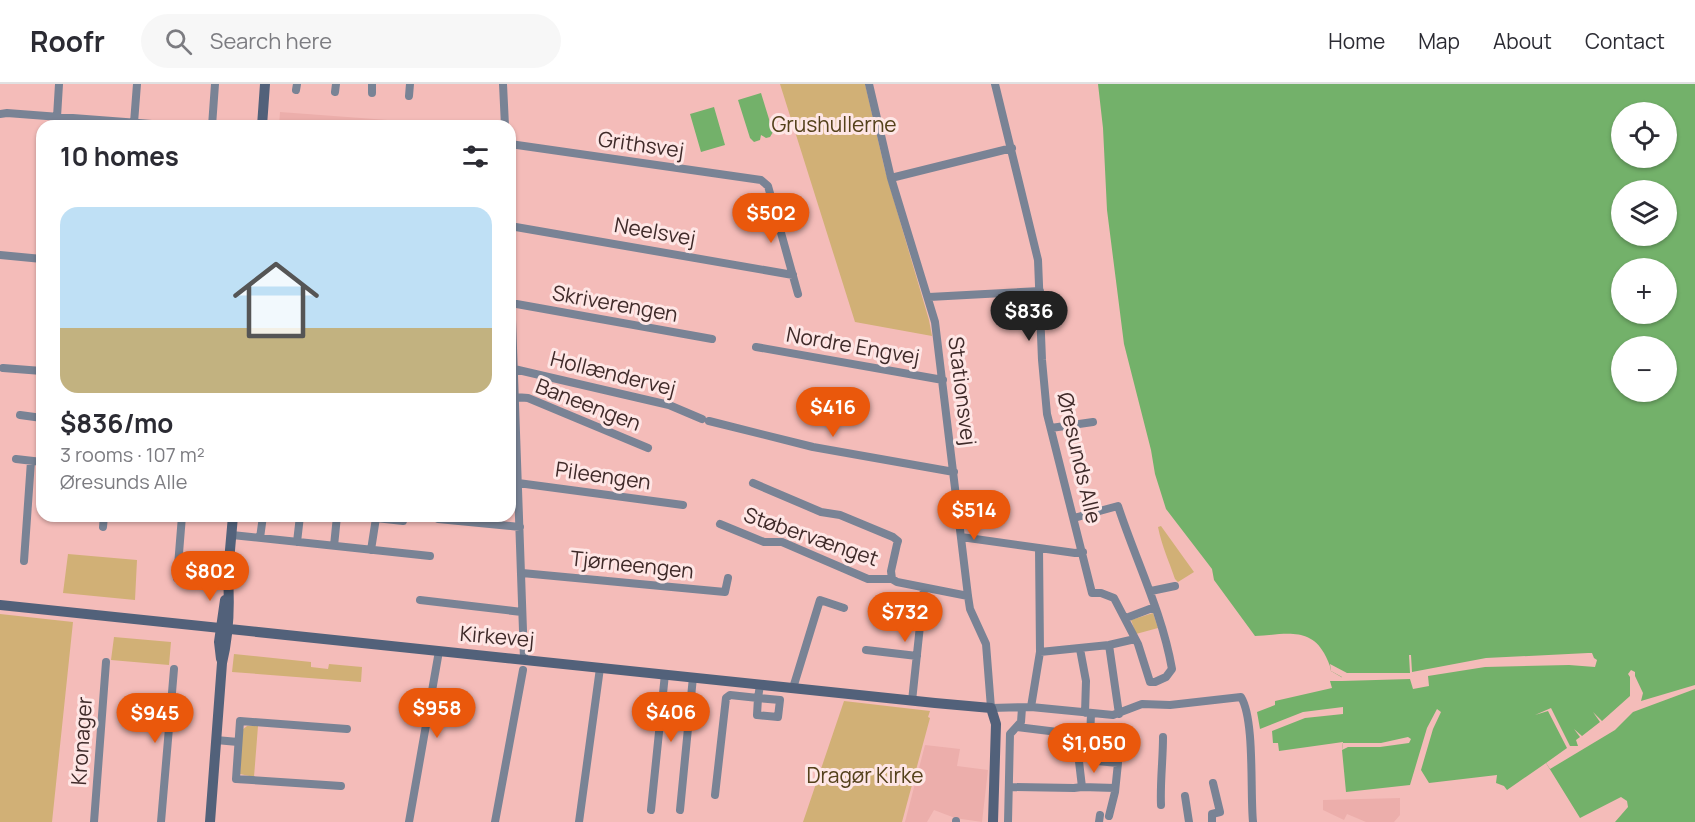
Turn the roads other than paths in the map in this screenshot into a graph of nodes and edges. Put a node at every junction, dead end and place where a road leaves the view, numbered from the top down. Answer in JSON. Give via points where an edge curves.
{"nodes":[{"id":1,"x":59,"y":84,"type":"edge"},
{"id":2,"x":137,"y":84,"type":"edge"},
{"id":3,"x":215,"y":84,"type":"edge"},
{"id":4,"x":265,"y":84,"type":"edge"},
{"id":5,"x":410,"y":84,"type":"edge"},
{"id":6,"x":503,"y":84,"type":"edge"},
{"id":7,"x":869,"y":84,"type":"edge"},
{"id":8,"x":995,"y":84,"type":"edge"},
{"id":9,"x":409,"y":96,"type":"dead end"},
{"id":10,"x":0,"y":114,"type":"edge"},
{"id":11,"x":57,"y":117,"type":"junction"},
{"id":12,"x":96,"y":120,"type":"edge"},
{"id":13,"x":134,"y":120,"type":"edge"},
{"id":14,"x":212,"y":120,"type":"edge"},
{"id":15,"x":262,"y":120,"type":"edge"},
{"id":16,"x":505,"y":120,"type":"edge"},
{"id":17,"x":516,"y":145,"type":"edge"},
{"id":18,"x":1012,"y":148,"type":"junction"},
{"id":19,"x":891,"y":178,"type":"junction"},
{"id":20,"x":516,"y":227,"type":"edge"},
{"id":21,"x":0,"y":255,"type":"edge"},
{"id":22,"x":36,"y":258,"type":"edge"},
{"id":23,"x":793,"y":275,"type":"junction"},
{"id":24,"x":1040,"y":291,"type":"junction"},
{"id":25,"x":798,"y":294,"type":"dead end"},
{"id":26,"x":929,"y":297,"type":"junction"},
{"id":27,"x":516,"y":304,"type":"edge"},
{"id":28,"x":712,"y":339,"type":"dead end"},
{"id":29,"x":756,"y":347,"type":"dead end"},
{"id":30,"x":3,"y":368,"type":"dead end"},
{"id":31,"x":516,"y":369,"type":"edge"},
{"id":32,"x":36,"y":371,"type":"edge"},
{"id":33,"x":943,"y":380,"type":"junction"},
{"id":34,"x":516,"y":398,"type":"edge"},
{"id":35,"x":20,"y":415,"type":"dead end"},
{"id":36,"x":36,"y":417,"type":"edge"},
{"id":37,"x":1092,"y":422,"type":"dead end"},
{"id":38,"x":516,"y":426,"type":"edge"},
{"id":39,"x":1051,"y":428,"type":"junction"},
{"id":40,"x":648,"y":448,"type":"dead end"},
{"id":41,"x":16,"y":459,"type":"dead end"},
{"id":42,"x":31,"y":461,"type":"junction"},
{"id":43,"x":36,"y":461,"type":"edge"},
{"id":44,"x":954,"y":472,"type":"junction"},
{"id":45,"x":518,"y":483,"type":"junction"},
{"id":46,"x":753,"y":483,"type":"dead end"},
{"id":47,"x":683,"y":505,"type":"dead end"},
{"id":48,"x":1074,"y":518,"type":"junction"},
{"id":49,"x":104,"y":522,"type":"edge"},
{"id":50,"x":182,"y":522,"type":"edge"},
{"id":51,"x":233,"y":522,"type":"edge"},
{"id":52,"x":262,"y":522,"type":"edge"},
{"id":53,"x":299,"y":522,"type":"edge"},
{"id":54,"x":336,"y":522,"type":"edge"},
{"id":55,"x":375,"y":522,"type":"edge"},
{"id":56,"x":469,"y":522,"type":"edge"},
{"id":57,"x":720,"y":524,"type":"dead end"},
{"id":58,"x":104,"y":527,"type":"dead end"},
{"id":59,"x":520,"y":527,"type":"junction"},
{"id":60,"x":232,"y":535,"type":"junction"},
{"id":61,"x":961,"y":537,"type":"junction"},
{"id":62,"x":260,"y":538,"type":"junction"},
{"id":63,"x":297,"y":542,"type":"junction"},
{"id":64,"x":334,"y":546,"type":"junction"},
{"id":65,"x":1039,"y":548,"type":"junction"},
{"id":66,"x":371,"y":550,"type":"junction"},
{"id":67,"x":1083,"y":552,"type":"junction"},
{"id":68,"x":430,"y":556,"type":"dead end"},
{"id":69,"x":24,"y":561,"type":"dead end"},
{"id":70,"x":522,"y":573,"type":"junction"},
{"id":71,"x":177,"y":578,"type":"dead end"},
{"id":72,"x":728,"y":578,"type":"dead end"},
{"id":73,"x":891,"y":579,"type":"junction"},
{"id":74,"x":1175,"y":586,"type":"dead end"},
{"id":75,"x":924,"y":588,"type":"junction"},
{"id":76,"x":1151,"y":591,"type":"junction"},
{"id":77,"x":968,"y":596,"type":"junction"},
{"id":78,"x":420,"y":600,"type":"dead end"},
{"id":79,"x":0,"y":605,"type":"edge"},
{"id":80,"x":1155,"y":607,"type":"junction"},
{"id":81,"x":844,"y":608,"type":"dead end"},
{"id":82,"x":522,"y":612,"type":"junction"},
{"id":83,"x":1126,"y":618,"type":"junction"},
{"id":84,"x":225,"y":629,"type":"junction"},
{"id":85,"x":1135,"y":639,"type":"junction"},
{"id":86,"x":1109,"y":645,"type":"junction"},
{"id":87,"x":1080,"y":649,"type":"junction"},
{"id":88,"x":866,"y":650,"type":"dead end"},
{"id":89,"x":439,"y":651,"type":"junction"},
{"id":90,"x":1040,"y":652,"type":"junction"},
{"id":91,"x":917,"y":656,"type":"junction"},
{"id":92,"x":106,"y":662,"type":"dead end"},
{"id":93,"x":523,"y":664,"type":"junction"},
{"id":94,"x":600,"y":668,"type":"junction"},
{"id":95,"x":174,"y":669,"type":"dead end"},
{"id":96,"x":665,"y":674,"type":"junction"},
{"id":97,"x":693,"y":677,"type":"junction"},
{"id":98,"x":760,"y":685,"type":"junction"},
{"id":99,"x":793,"y":688,"type":"junction"},
{"id":100,"x":912,"y":701,"type":"junction"},
{"id":101,"x":1031,"y":707,"type":"junction"},
{"id":102,"x":991,"y":708,"type":"junction"},
{"id":103,"x":1022,"y":708,"type":"junction"},
{"id":104,"x":1088,"y":713,"type":"junction"},
{"id":105,"x":1119,"y":714,"type":"junction"},
{"id":106,"x":1017,"y":727,"type":"junction"},
{"id":107,"x":347,"y":729,"type":"dead end"},
{"id":108,"x":1163,"y":737,"type":"dead end"},
{"id":109,"x":216,"y":740,"type":"junction"},
{"id":110,"x":238,"y":742,"type":"junction"},
{"id":111,"x":1213,"y":783,"type":"dead end"},
{"id":112,"x":341,"y":786,"type":"dead end"},
{"id":113,"x":1009,"y":787,"type":"junction"},
{"id":114,"x":1082,"y":787,"type":"junction"},
{"id":115,"x":1114,"y":788,"type":"junction"},
{"id":116,"x":715,"y":795,"type":"dead end"},
{"id":117,"x":1185,"y":796,"type":"dead end"},
{"id":118,"x":1161,"y":806,"type":"dead end"},
{"id":119,"x":651,"y":810,"type":"dead end"},
{"id":120,"x":680,"y":810,"type":"dead end"},
{"id":121,"x":1103,"y":817,"type":"edge"},
{"id":122,"x":94,"y":822,"type":"edge"},
{"id":123,"x":161,"y":822,"type":"edge"},
{"id":124,"x":210,"y":822,"type":"edge"},
{"id":125,"x":409,"y":822,"type":"edge"},
{"id":126,"x":495,"y":822,"type":"edge"},
{"id":127,"x":579,"y":822,"type":"edge"},
{"id":128,"x":993,"y":822,"type":"edge"},
{"id":129,"x":1008,"y":822,"type":"edge"},
{"id":130,"x":1189,"y":822,"type":"edge"},
{"id":131,"x":1212,"y":822,"type":"edge"},
{"id":132,"x":1253,"y":822,"type":"edge"}],
"edges":[{"from":1,"to":11,"type":"street"},
{"from":2,"to":13,"type":"street"},
{"from":3,"to":14,"type":"street"},
{"from":4,"to":15,"type":"main road"},
{"from":5,"to":9,"type":"street"},
{"from":6,"to":16,"type":"street"},
{"from":7,"to":19,"type":"street","name":"Stationsvej"},
{"from":8,"to":18,"type":"street","name":"Øresunds Alle"},
{"from":10,"to":11,"type":"street"},
{"from":11,"to":12,"type":"street"},
{"from":17,"to":23,"type":"street","name":"Grithsvej","via":[[761,180],[768,186]]},
{"from":18,"to":19,"type":"street"},
{"from":18,"to":24,"type":"street","name":"Øresunds Alle","via":[[1036,247]]},
{"from":19,"to":26,"type":"street","name":"Stationsvej"},
{"from":20,"to":23,"type":"street","name":"Neelsvej"},
{"from":21,"to":22,"type":"street"},
{"from":23,"to":25,"type":"street"},
{"from":24,"to":26,"type":"street"},
{"from":24,"to":39,"type":"street","name":"Øresunds Alle","via":[[1045,396]]},
{"from":26,"to":33,"type":"street","name":"Stationsvej"},
{"from":27,"to":28,"type":"street","name":"Skriverengen"},
{"from":29,"to":33,"type":"street","name":"Nordre Engvej"},
{"from":30,"to":32,"type":"street"},
{"from":31,"to":44,"type":"street","name":"Hollændervej","via":[[669,405],[706,420],[813,447]]},
{"from":33,"to":44,"type":"street","name":"Stationsvej"},
{"from":34,"to":40,"type":"street","name":"Baneengen","via":[[528,398]]},
{"from":35,"to":36,"type":"street"},
{"from":37,"to":39,"type":"street"},
{"from":38,"to":45,"type":"street"},
{"from":39,"to":48,"type":"street","name":"Øresunds Alle"},
{"from":41,"to":42,"type":"street"},
{"from":42,"to":43,"type":"street"},
{"from":42,"to":69,"type":"street"},
{"from":44,"to":61,"type":"street","name":"Stationsvej"},
{"from":45,"to":47,"type":"street","name":"Pileengen"},
{"from":45,"to":59,"type":"street"},
{"from":46,"to":73,"type":"street","via":[[893,537],[897,544]]},
{"from":48,"to":67,"type":"street","name":"Øresunds Alle"},
{"from":48,"to":76,"type":"street","via":[[1118,506]]},
{"from":49,"to":58,"type":"street"},
{"from":50,"to":71,"type":"street"},
{"from":51,"to":60,"type":"main road"},
{"from":52,"to":62,"type":"street"},
{"from":53,"to":63,"type":"street"},
{"from":54,"to":64,"type":"street"},
{"from":55,"to":66,"type":"street"},
{"from":56,"to":59,"type":"street"},
{"from":57,"to":73,"type":"street","name":"Støbervænget","via":[[764,542],[782,542],[868,579]]},
{"from":59,"to":70,"type":"street"},
{"from":60,"to":62,"type":"street"},
{"from":60,"to":84,"type":"main road"},
{"from":61,"to":65,"type":"street"},
{"from":61,"to":77,"type":"street","name":"Stationsvej"},
{"from":62,"to":63,"type":"street"},
{"from":63,"to":64,"type":"street"},
{"from":64,"to":66,"type":"street"},
{"from":65,"to":67,"type":"street"},
{"from":65,"to":90,"type":"street"},
{"from":66,"to":68,"type":"street"},
{"from":67,"to":83,"type":"street","name":"Øresunds Alle","via":[[1092,593],[1114,598]]},
{"from":70,"to":72,"type":"street","name":"Tjørneengen","via":[[725,592]]},
{"from":70,"to":82,"type":"street"},
{"from":73,"to":75,"type":"street","name":"Støbervænget"},
{"from":74,"to":76,"type":"street"},
{"from":75,"to":77,"type":"street","name":"Støbervænget"},
{"from":75,"to":91,"type":"street"},
{"from":76,"to":80,"type":"street"},
{"from":77,"to":102,"type":"street","name":"Stationsvej","via":[[986,644]]},
{"from":78,"to":82,"type":"street"},
{"from":79,"to":84,"type":"main road","name":"Kirkevej"},
{"from":80,"to":83,"type":"street"},
{"from":80,"to":85,"type":"street","via":[[1172,669],[1166,677],[1150,682]]},
{"from":81,"to":99,"type":"street","via":[[820,600]]},
{"from":82,"to":93,"type":"street"},
{"from":83,"to":85,"type":"street"},
{"from":84,"to":89,"type":"main road","name":"Kirkevej"},
{"from":84,"to":109,"type":"main road"},
{"from":85,"to":86,"type":"street"},
{"from":86,"to":87,"type":"street"},
{"from":86,"to":105,"type":"street"},
{"from":87,"to":90,"type":"street"},
{"from":87,"to":104,"type":"street"},
{"from":88,"to":91,"type":"street"},
{"from":89,"to":93,"type":"main road","name":"Kirkevej"},
{"from":89,"to":125,"type":"street"},
{"from":90,"to":101,"type":"street"},
{"from":91,"to":100,"type":"street"},
{"from":92,"to":122,"type":"street","name":"Kronager"},
{"from":93,"to":94,"type":"main road","name":"Kirkevej"},
{"from":93,"to":126,"type":"street"},
{"from":94,"to":96,"type":"main road","name":"Kirkevej"},
{"from":94,"to":127,"type":"street"},
{"from":95,"to":123,"type":"street"},
{"from":96,"to":97,"type":"main road","name":"Kirkevej"},
{"from":96,"to":119,"type":"street"},
{"from":97,"to":98,"type":"main road","name":"Kirkevej"},
{"from":97,"to":120,"type":"street"},
{"from":98,"to":99,"type":"main road","name":"Kirkevej"},
{"from":98,"to":116,"type":"street","via":[[758,698],[726,698]]},
{"from":99,"to":100,"type":"main road","name":"Kirkevej"},
{"from":100,"to":102,"type":"main road","name":"Kirkevej"},
{"from":101,"to":103,"type":"street"},
{"from":101,"to":104,"type":"street"},
{"from":102,"to":103,"type":"street"},
{"from":102,"to":128,"type":"main road","via":[[996,724]]},
{"from":103,"to":106,"type":"street"},
{"from":104,"to":105,"type":"street"},
{"from":104,"to":115,"type":"street","via":[[1097,761],[1118,763]]},
{"from":105,"to":132,"type":"street","via":[[1142,704],[1200,703],[1241,697],[1246,705],[1249,733]]},
{"from":106,"to":113,"type":"street","via":[[1010,734]]},
{"from":106,"to":114,"type":"street","via":[[1074,734]]},
{"from":107,"to":110,"type":"street","via":[[240,722]]},
{"from":108,"to":118,"type":"street"},
{"from":109,"to":110,"type":"street"},
{"from":109,"to":124,"type":"main road"},
{"from":110,"to":112,"type":"street","via":[[236,779]]},
{"from":111,"to":131,"type":"street","via":[[1220,812],[1212,814]]},
{"from":113,"to":114,"type":"street"},
{"from":113,"to":129,"type":"street"},
{"from":114,"to":115,"type":"street"},
{"from":115,"to":121,"type":"street"},
{"from":117,"to":130,"type":"street"}]}
